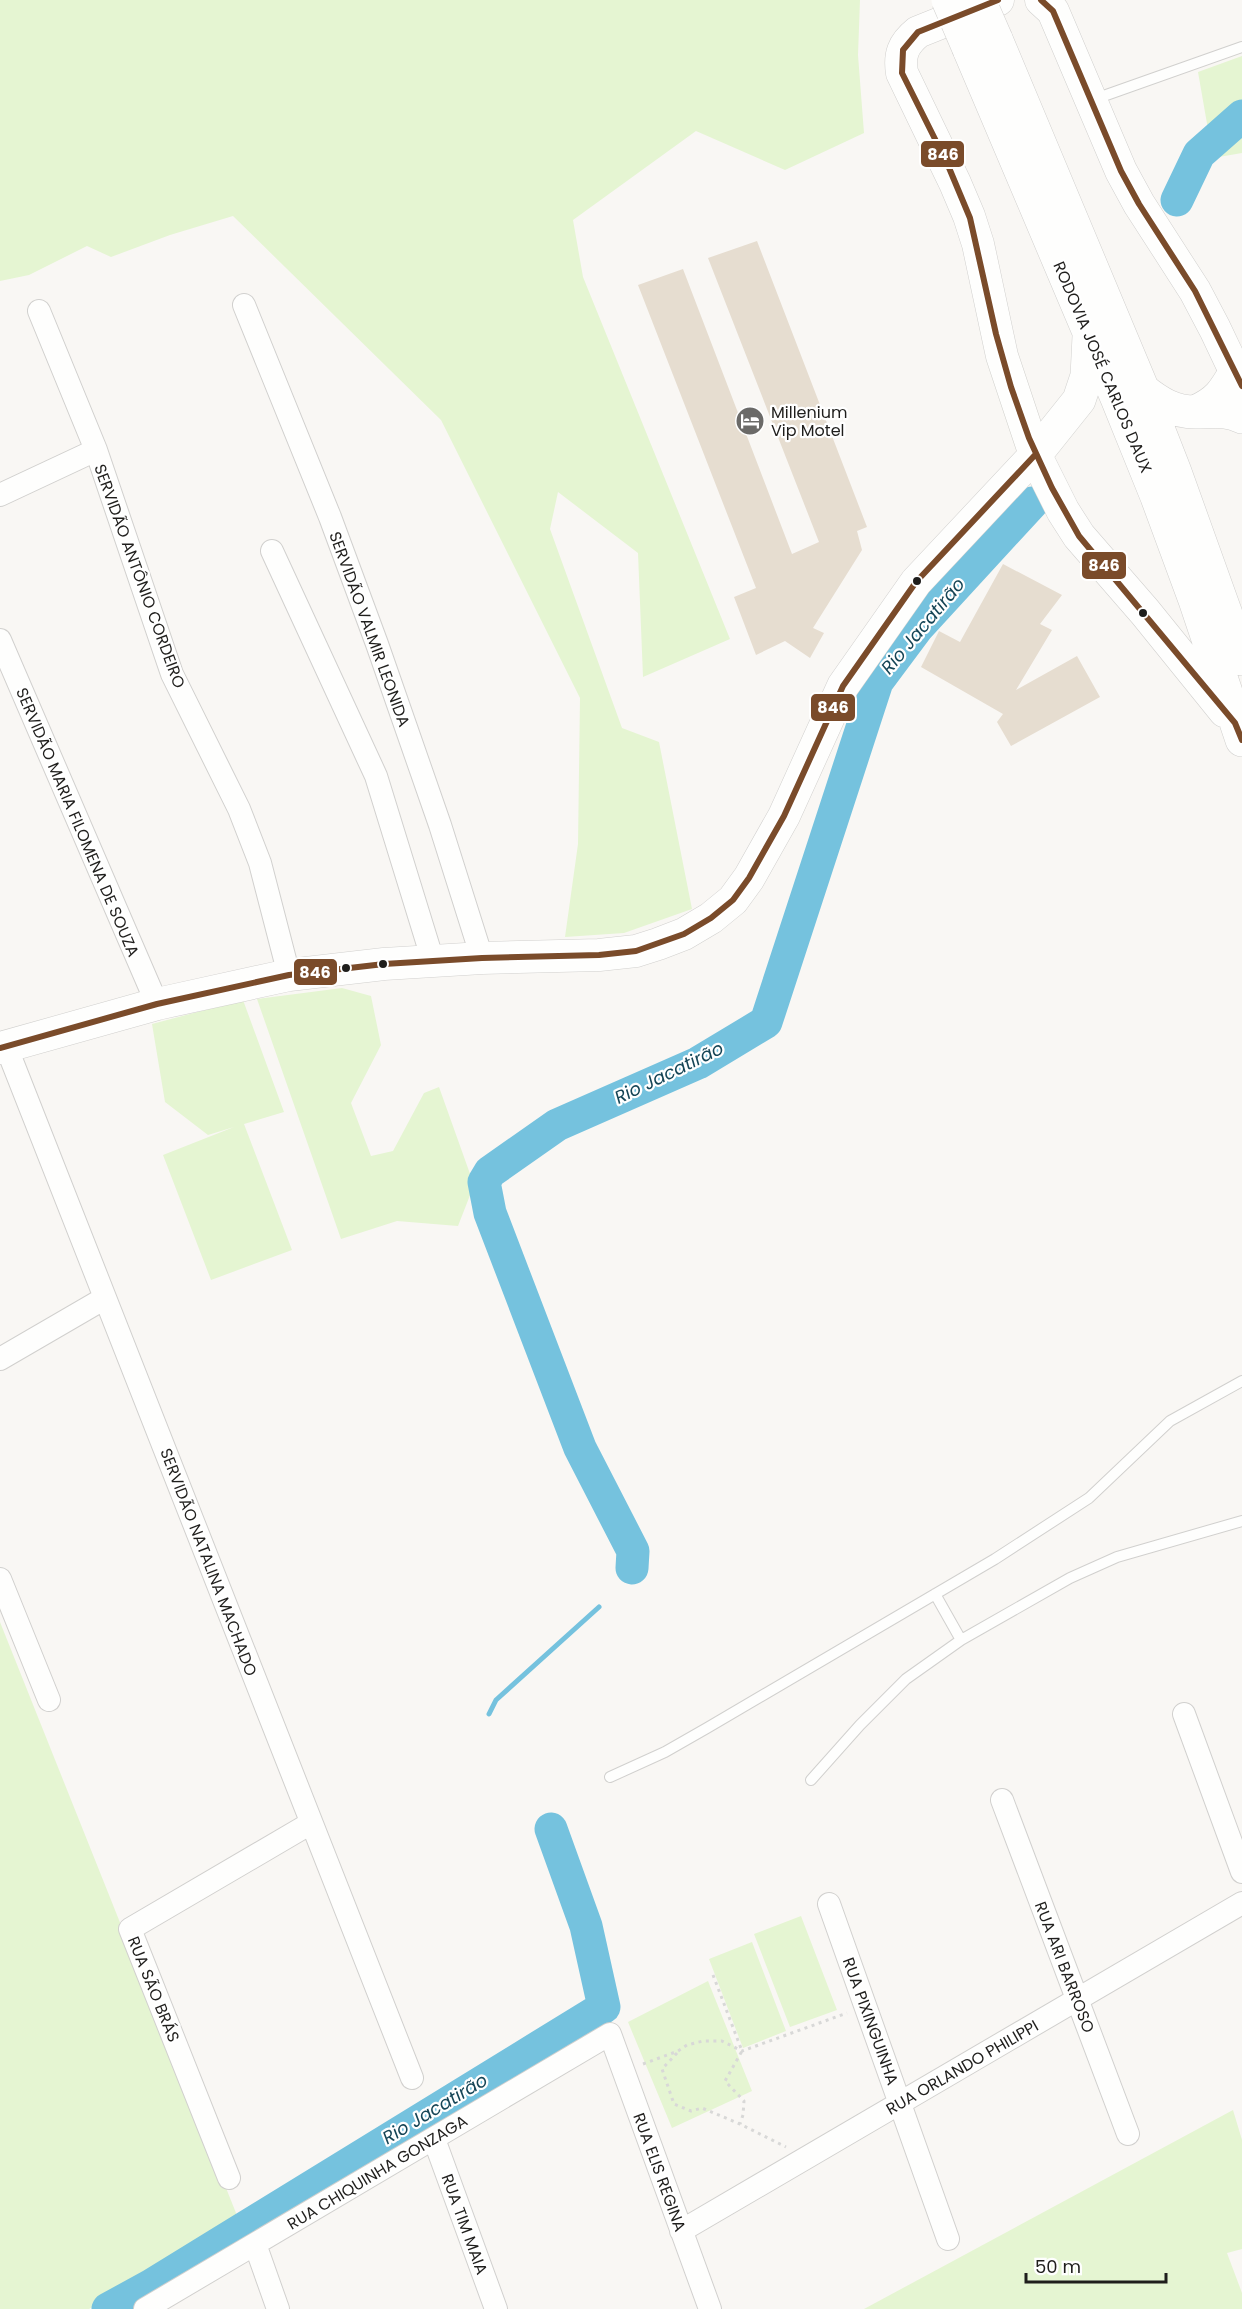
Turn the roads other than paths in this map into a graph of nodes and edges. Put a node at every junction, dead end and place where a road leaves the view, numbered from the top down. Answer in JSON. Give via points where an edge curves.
{"nodes":[{"id":1,"x":948,"y":0,"type":"edge"},
{"id":2,"x":979,"y":0,"type":"edge"},
{"id":3,"x":998,"y":0,"type":"edge"},
{"id":4,"x":1041,"y":0,"type":"edge"},
{"id":5,"x":982,"y":44,"type":"junction"},
{"id":6,"x":1242,"y":47,"type":"edge"},
{"id":7,"x":1092,"y":100,"type":"junction"},
{"id":8,"x":244,"y":305,"type":"dead end"},
{"id":9,"x":39,"y":311,"type":"dead end"},
{"id":10,"x":1090,"y":335,"type":"junction"},
{"id":11,"x":1240,"y":375,"type":"edge"},
{"id":12,"x":1143,"y":390,"type":"junction"},
{"id":13,"x":1015,"y":401,"type":"junction"},
{"id":14,"x":1196,"y":412,"type":"junction"},
{"id":15,"x":1242,"y":417,"type":"edge"},
{"id":16,"x":1059,"y":426,"type":"junction"},
{"id":17,"x":1242,"y":438,"type":"edge"},
{"id":18,"x":96,"y":450,"type":"junction"},
{"id":19,"x":1035,"y":454,"type":"junction"},
{"id":20,"x":1175,"y":472,"type":"junction"},
{"id":21,"x":0,"y":495,"type":"edge"},
{"id":22,"x":272,"y":551,"type":"dead end"},
{"id":23,"x":0,"y":640,"type":"edge"},
{"id":24,"x":1242,"y":659,"type":"edge"},
{"id":25,"x":1239,"y":732,"type":"edge"},
{"id":26,"x":482,"y":958,"type":"junction"},
{"id":27,"x":433,"y":961,"type":"junction"},
{"id":28,"x":290,"y":975,"type":"junction"},
{"id":29,"x":157,"y":1004,"type":"junction"},
{"id":30,"x":3,"y":1047,"type":"edge"},
{"id":31,"x":105,"y":1298,"type":"junction"},
{"id":32,"x":0,"y":1359,"type":"edge"},
{"id":33,"x":1242,"y":1381,"type":"edge"},
{"id":34,"x":1242,"y":1521,"type":"edge"},
{"id":35,"x":0,"y":1579,"type":"edge"},
{"id":36,"x":934,"y":1594,"type":"junction"},
{"id":37,"x":961,"y":1640,"type":"junction"},
{"id":38,"x":49,"y":1700,"type":"dead end"},
{"id":39,"x":1184,"y":1714,"type":"dead end"},
{"id":40,"x":610,"y":1777,"type":"dead end"},
{"id":41,"x":811,"y":1780,"type":"dead end"},
{"id":42,"x":1002,"y":1800,"type":"dead end"},
{"id":43,"x":311,"y":1823,"type":"junction"},
{"id":44,"x":1242,"y":1872,"type":"edge"},
{"id":45,"x":1242,"y":1903,"type":"edge"},
{"id":46,"x":829,"y":1904,"type":"dead end"},
{"id":47,"x":1076,"y":2000,"type":"junction"},
{"id":48,"x":610,"y":2034,"type":"joint"},
{"id":49,"x":412,"y":2078,"type":"dead end"},
{"id":50,"x":900,"y":2103,"type":"junction"},
{"id":51,"x":1128,"y":2134,"type":"dead end"},
{"id":52,"x":434,"y":2139,"type":"junction"},
{"id":53,"x":229,"y":2178,"type":"dead end"},
{"id":54,"x":681,"y":2231,"type":"junction"},
{"id":55,"x":948,"y":2239,"type":"dead end"},
{"id":56,"x":255,"y":2244,"type":"junction"},
{"id":57,"x":145,"y":2309,"type":"edge"},
{"id":58,"x":278,"y":2309,"type":"edge"},
{"id":59,"x":496,"y":2309,"type":"edge"},
{"id":60,"x":710,"y":2309,"type":"edge"}],
"edges":[{"from":1,"to":5,"type":"highway","name":"RODOVIA JOSÉ CARLOS DAUX","bridge":true},
{"from":2,"to":5,"type":"highway","name":"RODOVIA JOSÉ CARLOS DAUX","bridge":true},
{"from":3,"to":13,"type":"main road","via":[[918,32],[902,49],[900,61],[902,73],[969,216]]},
{"from":4,"to":7,"type":"main road","via":[[1053,11]]},
{"from":5,"to":10,"type":"highway","name":"RODOVIA JOSÉ CARLOS DAUX"},
{"from":5,"to":12,"type":"highway","name":"RODOVIA JOSÉ CARLOS DAUX"},
{"from":6,"to":7,"type":"lane"},
{"from":7,"to":11,"type":"main road","via":[[1121,171]]},
{"from":8,"to":26,"type":"street","name":"SERVIDÃO VALMIR LEONIDA","via":[[377,644]]},
{"from":9,"to":18,"type":"street","name":"SERVIDÃO ANTÔNIO CORDEIRO"},
{"from":10,"to":16,"type":"highway","via":[[1087,376],[1079,400]]},
{"from":10,"to":25,"type":"highway","name":"RODOVIA JOSÉ CARLOS DAUX","via":[[1187,579]]},
{"from":11,"to":14,"type":"highway","via":[[1212,405]]},
{"from":12,"to":14,"type":"highway","via":[[1160,404]]},
{"from":12,"to":20,"type":"highway","name":"RODOVIA JOSÉ CARLOS DAUX"},
{"from":13,"to":16,"type":"main road","via":[[1043,421]]},
{"from":13,"to":19,"type":"main road"},
{"from":14,"to":15,"type":"highway","via":[[1217,410]]},
{"from":16,"to":19,"type":"highway"},
{"from":17,"to":20,"type":"highway","via":[[1224,427],[1201,425],[1182,441]]},
{"from":18,"to":21,"type":"street"},
{"from":18,"to":28,"type":"street","name":"SERVIDÃO ANTÔNIO CORDEIRO","via":[[172,674],[239,809],[260,862]]},
{"from":19,"to":25,"type":"highway","via":[[1079,536]]},
{"from":19,"to":26,"type":"main road","via":[[916,582],[843,686],[784,816],[732,900],[684,934],[636,951]]},
{"from":20,"to":24,"type":"highway","name":"RODOVIA JOSÉ CARLOS DAUX"},
{"from":22,"to":27,"type":"street","via":[[376,776]]},
{"from":23,"to":29,"type":"street","name":"SERVIDÃO MARIA FILOMENA DE SOUZA"},
{"from":26,"to":27,"type":"main road"},
{"from":27,"to":28,"type":"main road"},
{"from":28,"to":29,"type":"main road"},
{"from":29,"to":30,"type":"main road"},
{"from":30,"to":31,"type":"street","name":"SERVIDÃO NATALINA MACHADO"},
{"from":31,"to":32,"type":"street"},
{"from":31,"to":43,"type":"street","name":"SERVIDÃO NATALINA MACHADO"},
{"from":33,"to":36,"type":"lane","via":[[1170,1421],[1089,1498]]},
{"from":34,"to":37,"type":"lane","via":[[1117,1557],[1070,1578]]},
{"from":35,"to":38,"type":"street"},
{"from":36,"to":37,"type":"lane"},
{"from":36,"to":40,"type":"lane","via":[[665,1752]]},
{"from":37,"to":41,"type":"lane","via":[[906,1679]]},
{"from":39,"to":44,"type":"street"},
{"from":42,"to":47,"type":"street","name":"RUA ARI BARROSO"},
{"from":43,"to":49,"type":"street","name":"SERVIDÃO NATALINA MACHADO"},
{"from":43,"to":53,"type":"street","name":"RUA SÃO BRÁS","via":[[130,1929]]},
{"from":45,"to":47,"type":"street","name":"RUA ORLANDO PHILIPPI"},
{"from":46,"to":50,"type":"street","name":"RUA PIXINGUINHA"},
{"from":47,"to":50,"type":"street","name":"RUA ORLANDO PHILIPPI"},
{"from":47,"to":51,"type":"street","name":"RUA ARI BARROSO"},
{"from":48,"to":52,"type":"street","name":"RUA CHIQUINHA GONZAGA"},
{"from":48,"to":54,"type":"street","name":"RUA ELIS REGINA"},
{"from":50,"to":54,"type":"street","name":"RUA ORLANDO PHILIPPI"},
{"from":50,"to":55,"type":"street","name":"RUA PIXINGUINHA"},
{"from":52,"to":56,"type":"street","name":"RUA CHIQUINHA GONZAGA"},
{"from":52,"to":59,"type":"street","name":"RUA TIM MAIA"},
{"from":54,"to":60,"type":"street","name":"RUA ELIS REGINA"},
{"from":56,"to":57,"type":"street","name":"RUA CHIQUINHA GONZAGA"},
{"from":56,"to":58,"type":"street"}]}
